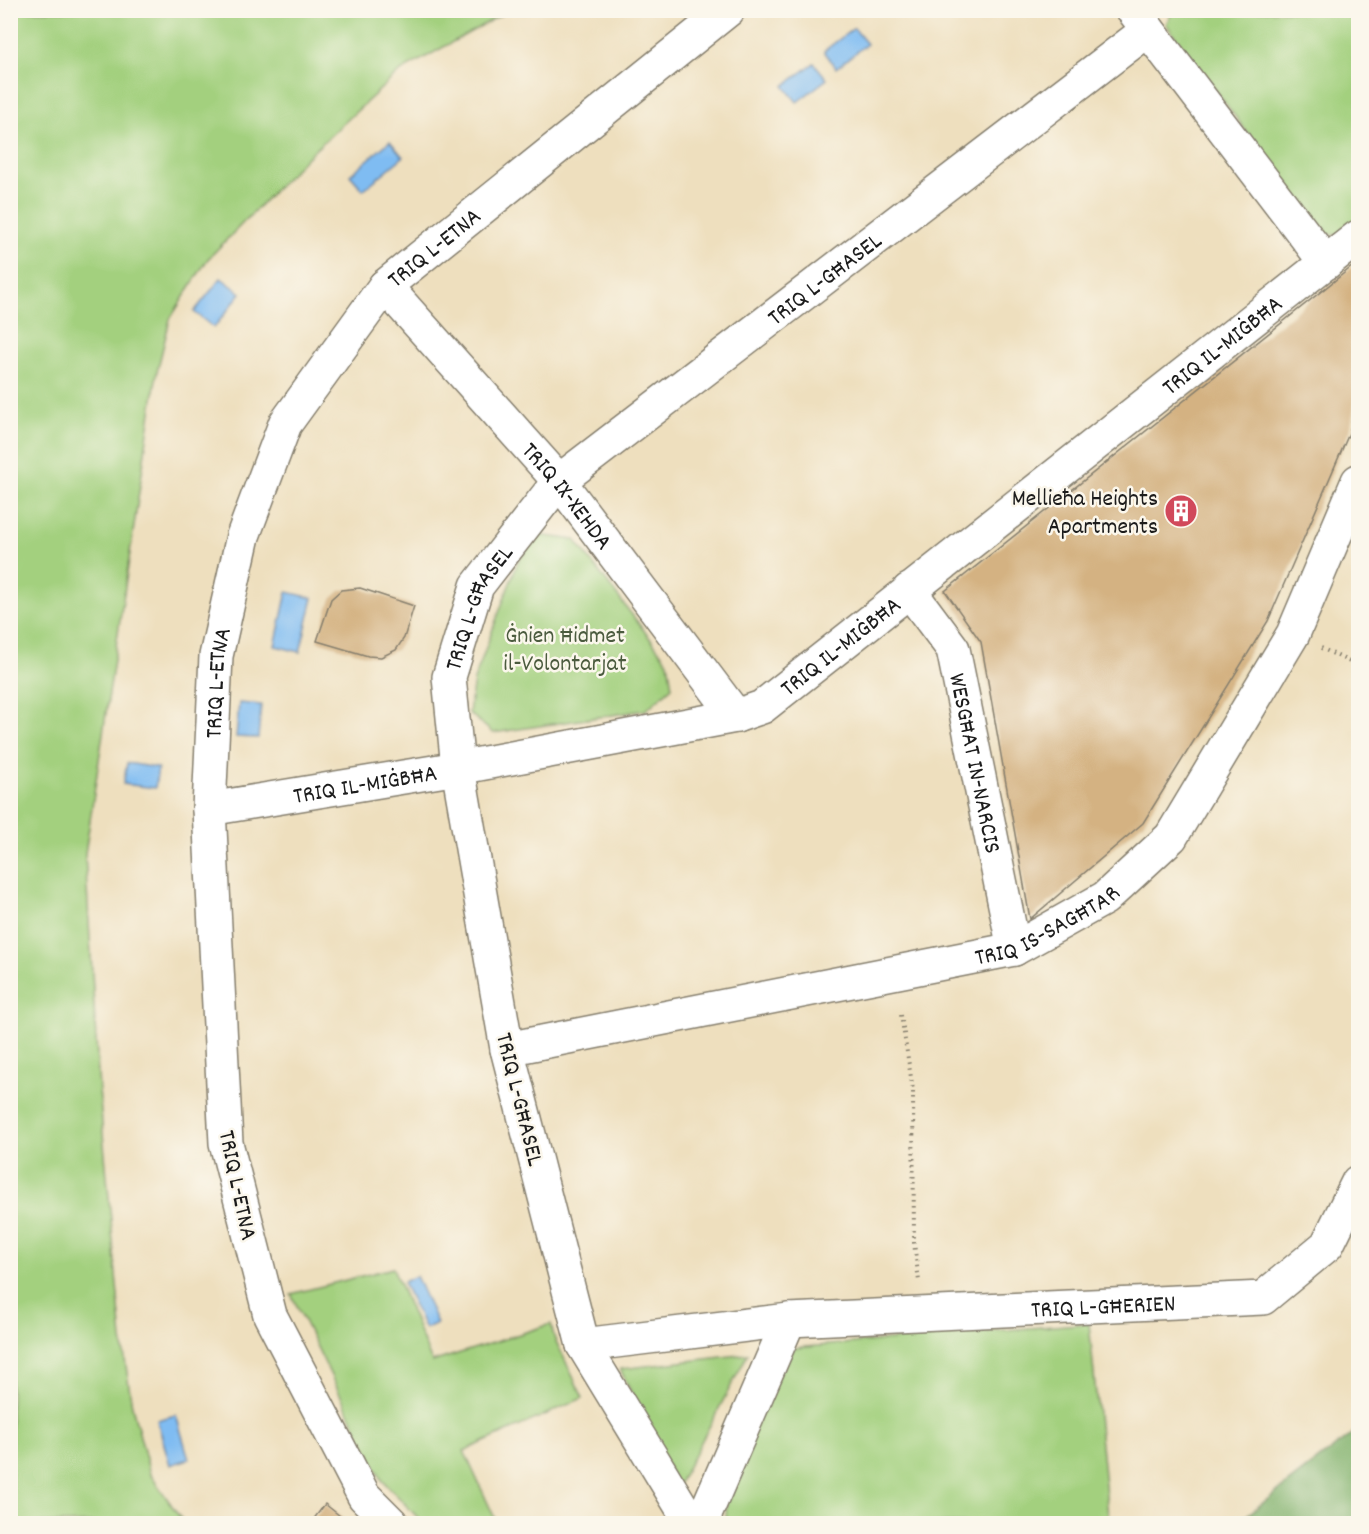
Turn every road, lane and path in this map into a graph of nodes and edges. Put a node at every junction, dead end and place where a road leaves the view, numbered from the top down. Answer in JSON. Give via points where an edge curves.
{"nodes":[{"id":1,"x":729,"y":10,"type":"edge"},
{"id":2,"x":1141,"y":20,"type":"edge"},
{"id":3,"x":1359,"y":237,"type":"edge"},
{"id":4,"x":1326,"y":263,"type":"junction"},
{"id":5,"x":385,"y":286,"type":"junction"},
{"id":6,"x":559,"y":481,"type":"junction"},
{"id":7,"x":1359,"y":481,"type":"edge"},
{"id":8,"x":909,"y":590,"type":"junction"},
{"id":9,"x":1293,"y":634,"type":"junction"},
{"id":10,"x":1359,"y":666,"type":"edge"},
{"id":11,"x":736,"y":716,"type":"junction"},
{"id":12,"x":458,"y":768,"type":"junction"},
{"id":13,"x":209,"y":809,"type":"junction"},
{"id":14,"x":1014,"y":949,"type":"junction"},
{"id":15,"x":901,"y":1015,"type":"dead end"},
{"id":16,"x":507,"y":1049,"type":"junction"},
{"id":17,"x":1359,"y":1182,"type":"edge"},
{"id":18,"x":924,"y":1314,"type":"junction"},
{"id":19,"x":789,"y":1320,"type":"junction"},
{"id":20,"x":583,"y":1345,"type":"junction"},
{"id":21,"x":392,"y":1524,"type":"edge"},
{"id":22,"x":692,"y":1524,"type":"edge"},
{"id":23,"x":700,"y":1524,"type":"edge"}],
"edges":[{"from":1,"to":5,"type":"street","name":"TRIQ L-ETNA"},
{"from":2,"to":4,"type":"street"},
{"from":2,"to":6,"type":"street","name":"TRIQ L-GĦASEL"},
{"from":3,"to":4,"type":"street","name":"TRIQ IL-MIĠBĦA"},
{"from":4,"to":8,"type":"street","name":"TRIQ IL-MIĠBĦA"},
{"from":5,"to":6,"type":"street","name":"TRIQ IX-XEHDA"},
{"from":5,"to":13,"type":"street","name":"TRIQ L-ETNA","via":[[285,424],[243,536],[216,656]]},
{"from":6,"to":11,"type":"street","name":"TRIQ IX-XEHDA"},
{"from":6,"to":12,"type":"street","name":"TRIQ L-GĦASEL","via":[[477,586],[449,677]]},
{"from":7,"to":9,"type":"street","name":"TRIQ IS-SAGĦTAR"},
{"from":8,"to":11,"type":"street","name":"TRIQ IL-MIĠBĦA","via":[[762,707]]},
{"from":8,"to":14,"type":"street","name":"WESGĦAT IN-NARCIS","via":[[953,649]]},
{"from":9,"to":10,"type":"path"},
{"from":9,"to":14,"type":"street","name":"TRIQ IS-SAGĦTAR","via":[[1171,837],[1105,898]]},
{"from":11,"to":12,"type":"street","name":"TRIQ IL-MIĠBĦA"},
{"from":12,"to":13,"type":"street","name":"TRIQ IL-MIĠBĦA"},
{"from":12,"to":16,"type":"street","name":"TRIQ L-GĦASEL"},
{"from":13,"to":21,"type":"street","name":"TRIQ L-ETNA","via":[[226,1143],[270,1315],[364,1496]]},
{"from":14,"to":16,"type":"street","name":"TRIQ IS-SAGĦTAR"},
{"from":15,"to":18,"type":"path","via":[[913,1090],[914,1243]]},
{"from":16,"to":20,"type":"street","name":"TRIQ L-GĦASEL"},
{"from":17,"to":18,"type":"street","name":"TRIQ L-GĦERIEN","via":[[1327,1245],[1263,1298]]},
{"from":18,"to":19,"type":"street","name":"TRIQ L-GĦERIEN"},
{"from":19,"to":20,"type":"street","name":"TRIQ L-GĦERIEN"},
{"from":19,"to":23,"type":"street"},
{"from":20,"to":22,"type":"street","name":"TRIQ L-GĦASEL"}]}
